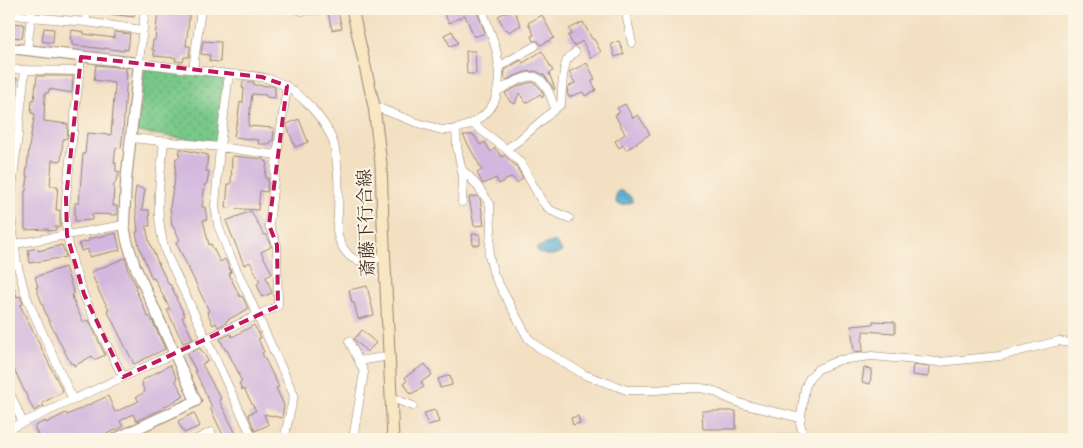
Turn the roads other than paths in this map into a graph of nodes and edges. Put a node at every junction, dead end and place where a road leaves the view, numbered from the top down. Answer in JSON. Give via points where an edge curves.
{"nodes":[{"id":1,"x":32,"y":9,"type":"edge"},
{"id":2,"x":87,"y":9,"type":"edge"},
{"id":3,"x":145,"y":9,"type":"edge"},
{"id":4,"x":201,"y":9,"type":"edge"},
{"id":5,"x":296,"y":9,"type":"edge"},
{"id":6,"x":320,"y":9,"type":"edge"},
{"id":7,"x":352,"y":9,"type":"edge"},
{"id":8,"x":482,"y":9,"type":"edge"},
{"id":9,"x":625,"y":9,"type":"edge"},
{"id":10,"x":9,"y":14,"type":"edge"},
{"id":11,"x":31,"y":17,"type":"junction"},
{"id":12,"x":86,"y":22,"type":"junction"},
{"id":13,"x":143,"y":30,"type":"junction"},
{"id":14,"x":632,"y":42,"type":"dead end"},
{"id":15,"x":536,"y":46,"type":"dead end"},
{"id":16,"x":9,"y":48,"type":"edge"},
{"id":17,"x":27,"y":50,"type":"junction"},
{"id":18,"x":576,"y":52,"type":"dead end"},
{"id":19,"x":82,"y":57,"type":"junction"},
{"id":20,"x":138,"y":63,"type":"junction"},
{"id":21,"x":498,"y":67,"type":"junction"},
{"id":22,"x":9,"y":69,"type":"edge"},
{"id":23,"x":25,"y":70,"type":"junction"},
{"id":24,"x":193,"y":70,"type":"junction"},
{"id":25,"x":80,"y":71,"type":"junction"},
{"id":26,"x":229,"y":74,"type":"junction"},
{"id":27,"x":287,"y":86,"type":"junction"},
{"id":28,"x":497,"y":91,"type":"junction"},
{"id":29,"x":374,"y":106,"type":"junction"},
{"id":30,"x":556,"y":109,"type":"junction"},
{"id":31,"x":472,"y":123,"type":"junction"},
{"id":32,"x":456,"y":129,"type":"junction"},
{"id":33,"x":131,"y":138,"type":"junction"},
{"id":34,"x":164,"y":141,"type":"junction"},
{"id":35,"x":220,"y":147,"type":"junction"},
{"id":36,"x":506,"y":149,"type":"junction"},
{"id":37,"x":276,"y":155,"type":"junction"},
{"id":38,"x":462,"y":170,"type":"junction"},
{"id":39,"x":462,"y":202,"type":"dead end"},
{"id":40,"x":569,"y":218,"type":"dead end"},
{"id":41,"x":124,"y":225,"type":"junction"},
{"id":42,"x":67,"y":235,"type":"junction"},
{"id":43,"x":12,"y":244,"type":"edge"},
{"id":44,"x":384,"y":257,"type":"junction"},
{"id":45,"x":257,"y":316,"type":"junction"},
{"id":46,"x":207,"y":339,"type":"junction"},
{"id":47,"x":348,"y":340,"type":"dead end"},
{"id":48,"x":1074,"y":344,"type":"edge"},
{"id":49,"x":174,"y":353,"type":"junction"},
{"id":50,"x":390,"y":356,"type":"junction"},
{"id":51,"x":359,"y":361,"type":"junction"},
{"id":52,"x":123,"y":377,"type":"junction"},
{"id":53,"x":9,"y":392,"type":"edge"},
{"id":54,"x":392,"y":398,"type":"junction"},
{"id":55,"x":73,"y":400,"type":"junction"},
{"id":56,"x":413,"y":406,"type":"dead end"},
{"id":57,"x":801,"y":418,"type":"junction"},
{"id":58,"x":23,"y":423,"type":"junction"},
{"id":59,"x":9,"y":429,"type":"edge"},
{"id":60,"x":805,"y":438,"type":"edge"},
{"id":61,"x":115,"y":439,"type":"edge"},
{"id":62,"x":197,"y":439,"type":"edge"},
{"id":63,"x":214,"y":439,"type":"edge"},
{"id":64,"x":253,"y":439,"type":"edge"},
{"id":65,"x":284,"y":439,"type":"edge"},
{"id":66,"x":353,"y":439,"type":"edge"},
{"id":67,"x":394,"y":439,"type":"edge"},
{"id":68,"x":777,"y":439,"type":"edge"}],
"edges":[{"from":1,"to":11,"type":"street"},
{"from":2,"to":12,"type":"street"},
{"from":3,"to":13,"type":"street"},
{"from":4,"to":24,"type":"street"},
{"from":5,"to":6,"type":"street"},
{"from":7,"to":29,"type":"main road","name":"斎藤下行合線"},
{"from":8,"to":21,"type":"street","via":[[494,41]]},
{"from":9,"to":14,"type":"street"},
{"from":10,"to":11,"type":"street"},
{"from":11,"to":12,"type":"street"},
{"from":11,"to":17,"type":"street"},
{"from":12,"to":13,"type":"street"},
{"from":13,"to":20,"type":"street"},
{"from":15,"to":21,"type":"street"},
{"from":16,"to":17,"type":"street"},
{"from":17,"to":19,"type":"street"},
{"from":18,"to":30,"type":"street","via":[[566,63],[561,104]]},
{"from":19,"to":20,"type":"street"},
{"from":19,"to":25,"type":"street"},
{"from":20,"to":24,"type":"street"},
{"from":20,"to":33,"type":"street"},
{"from":21,"to":28,"type":"street"},
{"from":22,"to":23,"type":"street"},
{"from":23,"to":25,"type":"street"},
{"from":23,"to":43,"type":"street","via":[[11,198]]},
{"from":24,"to":26,"type":"street"},
{"from":25,"to":42,"type":"street","via":[[66,198]]},
{"from":26,"to":27,"type":"street","via":[[271,79]]},
{"from":26,"to":35,"type":"street"},
{"from":27,"to":37,"type":"street"},
{"from":27,"to":44,"type":"street","via":[[313,110],[331,136],[336,156],[338,231],[343,247],[355,260]]},
{"from":28,"to":30,"type":"street","via":[[521,78],[536,77],[550,92]]},
{"from":28,"to":31,"type":"street","via":[[490,110]]},
{"from":29,"to":32,"type":"street","via":[[420,124],[442,130]]},
{"from":29,"to":44,"type":"main road","name":"斎藤下行合線","via":[[381,164]]},
{"from":30,"to":36,"type":"street"},
{"from":31,"to":32,"type":"street"},
{"from":31,"to":36,"type":"street"},
{"from":32,"to":38,"type":"street"},
{"from":33,"to":34,"type":"street"},
{"from":33,"to":41,"type":"street"},
{"from":34,"to":35,"type":"street"},
{"from":34,"to":46,"type":"street","via":[[159,228],[166,253]]},
{"from":35,"to":37,"type":"street"},
{"from":35,"to":45,"type":"street","via":[[215,206],[218,225]]},
{"from":36,"to":40,"type":"street","via":[[520,162],[545,206]]},
{"from":37,"to":45,"type":"street","via":[[269,224],[277,245],[278,306]]},
{"from":38,"to":39,"type":"street"},
{"from":38,"to":57,"type":"street","via":[[490,204],[489,256],[494,275],[528,338],[538,347],[585,375],[627,390],[701,388],[742,404]]},
{"from":41,"to":42,"type":"street"},
{"from":41,"to":49,"type":"street","via":[[135,266]]},
{"from":42,"to":43,"type":"street"},
{"from":42,"to":52,"type":"street","via":[[84,294]]},
{"from":43,"to":55,"type":"street","via":[[25,293]]},
{"from":44,"to":50,"type":"main road","name":"斎藤下行合線"},
{"from":45,"to":46,"type":"street"},
{"from":45,"to":65,"type":"street","via":[[294,395]]},
{"from":46,"to":49,"type":"street"},
{"from":46,"to":64,"type":"street"},
{"from":47,"to":51,"type":"street"},
{"from":48,"to":57,"type":"street","via":[[1059,341],[1000,356],[939,362],[872,356],[839,360],[818,369],[810,379],[805,388]]},
{"from":49,"to":52,"type":"street"},
{"from":49,"to":61,"type":"street","via":[[196,401]]},
{"from":50,"to":51,"type":"street"},
{"from":50,"to":54,"type":"main road","name":"斎藤下行合線"},
{"from":51,"to":66,"type":"street","via":[[364,372]]},
{"from":52,"to":55,"type":"street"},
{"from":53,"to":58,"type":"street"},
{"from":54,"to":56,"type":"street"},
{"from":54,"to":67,"type":"main road","name":"斎藤下行合線"},
{"from":55,"to":58,"type":"street"},
{"from":57,"to":60,"type":"street"},
{"from":58,"to":59,"type":"street"},
{"from":60,"to":68,"type":"street"},
{"from":62,"to":63,"type":"street","via":[[211,432]]}]}
